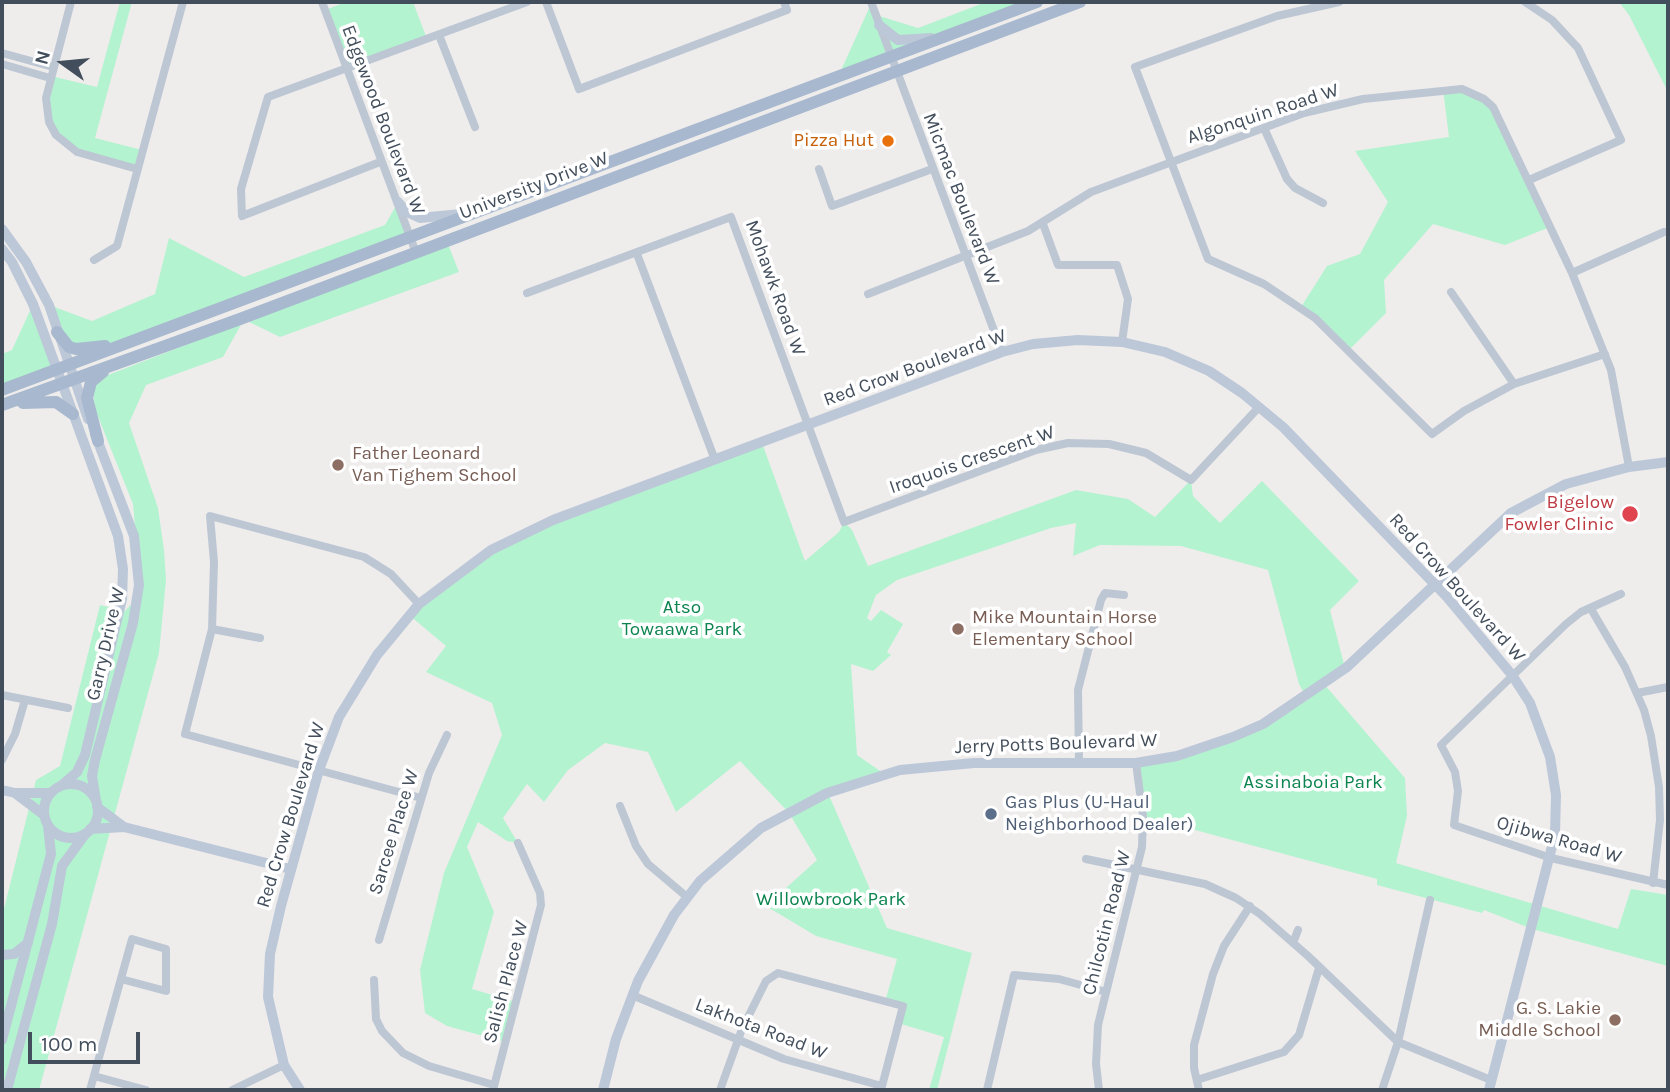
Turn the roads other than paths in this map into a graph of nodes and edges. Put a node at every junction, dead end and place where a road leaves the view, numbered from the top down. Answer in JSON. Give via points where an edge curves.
{"nodes":[{"id":1,"x":71,"y":2,"type":"edge"},
{"id":2,"x":183,"y":2,"type":"edge"},
{"id":3,"x":322,"y":2,"type":"edge"},
{"id":4,"x":527,"y":2,"type":"edge"},
{"id":5,"x":545,"y":2,"type":"edge"},
{"id":6,"x":783,"y":2,"type":"edge"},
{"id":7,"x":871,"y":2,"type":"edge"},
{"id":8,"x":1037,"y":2,"type":"edge"},
{"id":9,"x":1080,"y":2,"type":"edge"},
{"id":10,"x":1339,"y":2,"type":"edge"},
{"id":11,"x":1525,"y":2,"type":"edge"},
{"id":12,"x":879,"y":25,"type":"junction"},
{"id":13,"x":439,"y":35,"type":"junction"},
{"id":14,"x":948,"y":36,"type":"junction"},
{"id":15,"x":2,"y":53,"type":"edge"},
{"id":16,"x":891,"y":57,"type":"junction"},
{"id":17,"x":2,"y":64,"type":"edge"},
{"id":18,"x":53,"y":67,"type":"junction"},
{"id":19,"x":346,"y":69,"type":"junction"},
{"id":20,"x":897,"y":71,"type":"junction"},
{"id":21,"x":50,"y":78,"type":"junction"},
{"id":22,"x":475,"y":127,"type":"dead end"},
{"id":23,"x":1264,"y":128,"type":"junction"},
{"id":24,"x":380,"y":162,"type":"junction"},
{"id":25,"x":1169,"y":162,"type":"junction"},
{"id":26,"x":137,"y":169,"type":"junction"},
{"id":27,"x":819,"y":169,"type":"dead end"},
{"id":28,"x":932,"y":169,"type":"junction"},
{"id":29,"x":1529,"y":180,"type":"junction"},
{"id":30,"x":398,"y":202,"type":"junction"},
{"id":31,"x":1323,"y":203,"type":"dead end"},
{"id":32,"x":471,"y":213,"type":"junction"},
{"id":33,"x":1043,"y":224,"type":"junction"},
{"id":34,"x":2,"y":229,"type":"edge"},
{"id":35,"x":1664,"y":232,"type":"dead end"},
{"id":36,"x":410,"y":236,"type":"junction"},
{"id":37,"x":2,"y":249,"type":"edge"},
{"id":38,"x":415,"y":250,"type":"junction"},
{"id":39,"x":637,"y":254,"type":"junction"},
{"id":40,"x":966,"y":257,"type":"junction"},
{"id":41,"x":94,"y":260,"type":"dead end"},
{"id":42,"x":1572,"y":273,"type":"junction"},
{"id":43,"x":1451,"y":292,"type":"dead end"},
{"id":44,"x":527,"y":293,"type":"dead end"},
{"id":45,"x":868,"y":294,"type":"dead end"},
{"id":46,"x":57,"y":332,"type":"junction"},
{"id":47,"x":1122,"y":342,"type":"junction"},
{"id":48,"x":130,"y":343,"type":"junction"},
{"id":49,"x":1002,"y":352,"type":"junction"},
{"id":50,"x":1605,"y":354,"type":"junction"},
{"id":51,"x":115,"y":364,"type":"junction"},
{"id":52,"x":63,"y":368,"type":"junction"},
{"id":53,"x":67,"y":382,"type":"junction"},
{"id":54,"x":1514,"y":384,"type":"junction"},
{"id":55,"x":2,"y":390,"type":"edge"},
{"id":56,"x":2,"y":405,"type":"edge"},
{"id":57,"x":1259,"y":407,"type":"junction"},
{"id":58,"x":73,"y":414,"type":"junction"},
{"id":59,"x":809,"y":426,"type":"junction"},
{"id":60,"x":98,"y":441,"type":"junction"},
{"id":61,"x":715,"y":460,"type":"junction"},
{"id":62,"x":1668,"y":462,"type":"edge"},
{"id":63,"x":1629,"y":467,"type":"junction"},
{"id":64,"x":1436,"y":585,"type":"junction"},
{"id":65,"x":1621,"y":594,"type":"dead end"},
{"id":66,"x":1124,"y":595,"type":"dead end"},
{"id":67,"x":419,"y":604,"type":"junction"},
{"id":68,"x":1591,"y":609,"type":"junction"},
{"id":69,"x":212,"y":629,"type":"junction"},
{"id":70,"x":260,"y":638,"type":"dead end"},
{"id":71,"x":1512,"y":675,"type":"junction"},
{"id":72,"x":1668,"y":687,"type":"edge"},
{"id":73,"x":1637,"y":692,"type":"junction"},
{"id":74,"x":2,"y":695,"type":"edge"},
{"id":75,"x":25,"y":700,"type":"junction"},
{"id":76,"x":68,"y":708,"type":"dead end"},
{"id":77,"x":447,"y":735,"type":"dead end"},
{"id":78,"x":2,"y":738,"type":"edge"},
{"id":79,"x":11,"y":741,"type":"junction"},
{"id":80,"x":2,"y":760,"type":"edge"},
{"id":81,"x":1136,"y":762,"type":"junction"},
{"id":82,"x":1079,"y":764,"type":"junction"},
{"id":83,"x":318,"y":770,"type":"junction"},
{"id":84,"x":1664,"y":787,"type":"edge"},
{"id":85,"x":56,"y":789,"type":"junction"},
{"id":86,"x":2,"y":790,"type":"edge"},
{"id":87,"x":15,"y":793,"type":"junction"},
{"id":88,"x":421,"y":798,"type":"junction"},
{"id":89,"x":97,"y":804,"type":"junction"},
{"id":90,"x":620,"y":806,"type":"dead end"},
{"id":91,"x":46,"y":820,"type":"junction"},
{"id":92,"x":124,"y":827,"type":"junction"},
{"id":93,"x":88,"y":831,"type":"junction"},
{"id":94,"x":518,"y":843,"type":"dead end"},
{"id":95,"x":1551,"y":858,"type":"junction"},
{"id":96,"x":1086,"y":859,"type":"dead end"},
{"id":97,"x":290,"y":869,"type":"junction"},
{"id":98,"x":1139,"y":870,"type":"junction"},
{"id":99,"x":1653,"y":883,"type":"junction"},
{"id":100,"x":1668,"y":885,"type":"edge"},
{"id":101,"x":687,"y":897,"type":"junction"},
{"id":102,"x":1430,"y":900,"type":"dead end"},
{"id":103,"x":1250,"y":906,"type":"junction"},
{"id":104,"x":1297,"y":930,"type":"dead end"},
{"id":105,"x":379,"y":940,"type":"dead end"},
{"id":106,"x":28,"y":943,"type":"junction"},
{"id":107,"x":1293,"y":943,"type":"junction"},
{"id":108,"x":2,"y":957,"type":"edge"},
{"id":109,"x":1319,"y":968,"type":"junction"},
{"id":110,"x":18,"y":979,"type":"junction"},
{"id":111,"x":121,"y":979,"type":"junction"},
{"id":112,"x":374,"y":980,"type":"dead end"},
{"id":113,"x":1106,"y":992,"type":"junction"},
{"id":114,"x":632,"y":995,"type":"junction"},
{"id":115,"x":2,"y":1040,"type":"edge"},
{"id":116,"x":737,"y":1040,"type":"junction"},
{"id":117,"x":1398,"y":1042,"type":"junction"},
{"id":118,"x":284,"y":1065,"type":"junction"},
{"id":119,"x":94,"y":1076,"type":"junction"},
{"id":120,"x":1197,"y":1080,"type":"junction"},
{"id":121,"x":1490,"y":1085,"type":"edge"},
{"id":122,"x":494,"y":1088,"type":"edge"},
{"id":123,"x":881,"y":1088,"type":"edge"},
{"id":124,"x":7,"y":1090,"type":"edge"},
{"id":125,"x":90,"y":1090,"type":"edge"},
{"id":126,"x":146,"y":1090,"type":"edge"},
{"id":127,"x":232,"y":1090,"type":"edge"},
{"id":128,"x":300,"y":1090,"type":"edge"},
{"id":129,"x":603,"y":1090,"type":"edge"},
{"id":130,"x":720,"y":1090,"type":"edge"},
{"id":131,"x":987,"y":1090,"type":"edge"},
{"id":132,"x":1099,"y":1090,"type":"edge"},
{"id":133,"x":1199,"y":1090,"type":"edge"},
{"id":134,"x":1382,"y":1090,"type":"edge"}],
"edges":[{"from":1,"to":18,"type":"street"},
{"from":2,"to":26,"type":"street"},
{"from":3,"to":19,"type":"street","name":"Edgewood Boulevard W"},
{"from":4,"to":13,"type":"street"},
{"from":5,"to":6,"type":"street","via":[[579,89],[787,10]]},
{"from":7,"to":12,"type":"street","name":"Micmac Boulevard W"},
{"from":8,"to":14,"type":"main road","name":"University Drive W"},
{"from":9,"to":20,"type":"main road","name":"University Drive W"},
{"from":10,"to":25,"type":"street","via":[[1267,19],[1135,67]]},
{"from":11,"to":29,"type":"street","via":[[1552,20],[1578,48],[1620,140]]},
{"from":12,"to":14,"type":"street","via":[[904,41]]},
{"from":12,"to":16,"type":"street","name":"Micmac Boulevard W"},
{"from":13,"to":19,"type":"street"},
{"from":13,"to":22,"type":"street"},
{"from":14,"to":16,"type":"main road","name":"University Drive W"},
{"from":15,"to":18,"type":"street"},
{"from":16,"to":20,"type":"street","name":"Micmac Boulevard W"},
{"from":16,"to":32,"type":"main road","name":"University Drive W"},
{"from":17,"to":21,"type":"street"},
{"from":18,"to":21,"type":"street"},
{"from":19,"to":24,"type":"street","name":"Edgewood Boulevard W"},
{"from":19,"to":24,"type":"street","via":[[268,97],[242,188],[242,216]]},
{"from":20,"to":28,"type":"street","name":"Micmac Boulevard W"},
{"from":20,"to":38,"type":"main road","name":"University Drive W"},
{"from":21,"to":26,"type":"street","via":[[47,110],[65,145]]},
{"from":23,"to":25,"type":"street","name":"Algonquin Road W"},
{"from":23,"to":29,"type":"street","name":"Algonquin Road W","via":[[1343,102],[1462,89],[1493,107]]},
{"from":23,"to":31,"type":"street","via":[[1287,180]]},
{"from":24,"to":30,"type":"street","name":"Edgewood Boulevard W"},
{"from":25,"to":33,"type":"street","name":"Algonquin Road W","via":[[1091,192]]},
{"from":25,"to":54,"type":"street","via":[[1208,258],[1264,284],[1315,318],[1432,434]]},
{"from":26,"to":41,"type":"street","via":[[117,246]]},
{"from":27,"to":28,"type":"street","via":[[832,206]]},
{"from":28,"to":40,"type":"street","name":"Micmac Boulevard W"},
{"from":29,"to":42,"type":"street","name":"Algonquin Road W"},
{"from":30,"to":32,"type":"street","via":[[420,218]]},
{"from":30,"to":36,"type":"street","name":"Edgewood Boulevard W"},
{"from":32,"to":36,"type":"main road","name":"University Drive W"},
{"from":33,"to":40,"type":"street","name":"Algonquin Road W"},
{"from":33,"to":47,"type":"street","via":[[1058,265],[1117,265],[1128,299]]},
{"from":34,"to":46,"type":"street","via":[[37,281]]},
{"from":35,"to":42,"type":"street"},
{"from":36,"to":38,"type":"street","name":"Edgewood Boulevard W"},
{"from":36,"to":48,"type":"main road","name":"University Drive W"},
{"from":37,"to":52,"type":"street"},
{"from":38,"to":51,"type":"main road","name":"University Drive W"},
{"from":39,"to":44,"type":"street","name":"Mohawk Road W"},
{"from":39,"to":59,"type":"street","name":"Mohawk Road W","via":[[731,217]]},
{"from":39,"to":61,"type":"street"},
{"from":40,"to":45,"type":"street","name":"Algonquin Road W"},
{"from":40,"to":49,"type":"street","name":"Micmac Boulevard W"},
{"from":42,"to":50,"type":"street","name":"Algonquin Road W"},
{"from":43,"to":54,"type":"street"},
{"from":46,"to":48,"type":"main road","via":[[76,349]]},
{"from":46,"to":52,"type":"street"},
{"from":47,"to":49,"type":"street","name":"Red Crow Boulevard W","via":[[1055,341]]},
{"from":47,"to":57,"type":"street","name":"Red Crow Boulevard W","via":[[1165,352],[1209,371]]},
{"from":48,"to":52,"type":"main road","name":"University Drive W"},
{"from":49,"to":59,"type":"street","name":"Red Crow Boulevard W"},
{"from":50,"to":54,"type":"street"},
{"from":50,"to":63,"type":"street","name":"Algonquin Road W"},
{"from":51,"to":53,"type":"main road","name":"University Drive W"},
{"from":51,"to":60,"type":"main road","via":[[88,388]]},
{"from":52,"to":53,"type":"street"},
{"from":52,"to":55,"type":"main road","name":"University Drive W"},
{"from":53,"to":56,"type":"main road","name":"University Drive W"},
{"from":53,"to":58,"type":"street","name":"Garry Drive W"},
{"from":53,"to":60,"type":"street","name":"Garry Drive W"},
{"from":56,"to":58,"type":"main road","via":[[49,400]]},
{"from":57,"to":59,"type":"street","name":"Iroquois Crescent W","via":[[1191,480],[1146,453],[1108,444],[1068,443],[1036,450],[844,522]]},
{"from":57,"to":64,"type":"street","name":"Red Crow Boulevard W"},
{"from":58,"to":85,"type":"street","name":"Garry Drive W","via":[[118,536],[124,583],[85,755],[77,772]]},
{"from":59,"to":61,"type":"street","name":"Red Crow Boulevard W"},
{"from":60,"to":89,"type":"street","name":"Garry Drive W","via":[[134,536],[139,585],[95,760],[92,776]]},
{"from":61,"to":67,"type":"street","name":"Red Crow Boulevard W","via":[[531,529],[466,566]]},
{"from":62,"to":63,"type":"street","name":"Jerry Potts Boulevard W"},
{"from":63,"to":64,"type":"street","name":"Jerry Potts Boulevard W","via":[[1566,484],[1520,508],[1466,552]]},
{"from":64,"to":71,"type":"street","name":"Red Crow Boulevard W"},
{"from":64,"to":81,"type":"street","name":"Jerry Potts Boulevard W","via":[[1347,667],[1263,724],[1204,748]]},
{"from":65,"to":68,"type":"street","name":"Ojibwa Road W"},
{"from":66,"to":82,"type":"street","via":[[1105,593],[1101,600],[1078,690]]},
{"from":67,"to":69,"type":"street","via":[[391,573],[364,557],[210,516]]},
{"from":67,"to":83,"type":"street","name":"Red Crow Boulevard W","via":[[364,674],[339,717]]},
{"from":68,"to":71,"type":"street","name":"Ojibwa Road W","via":[[1566,624]]},
{"from":68,"to":73,"type":"street","via":[[1614,643]]},
{"from":69,"to":70,"type":"street"},
{"from":69,"to":83,"type":"street","via":[[185,734]]},
{"from":71,"to":95,"type":"street","name":"Red Crow Boulevard W","via":[[1538,719],[1550,757],[1556,796]]},
{"from":71,"to":95,"type":"street","name":"Ojibwa Road W","via":[[1441,745],[1455,772],[1454,825]]},
{"from":72,"to":73,"type":"street"},
{"from":73,"to":84,"type":"street"},
{"from":74,"to":75,"type":"street"},
{"from":75,"to":76,"type":"street"},
{"from":75,"to":79,"type":"street"},
{"from":77,"to":88,"type":"street","name":"Sarcee Place W"},
{"from":78,"to":79,"type":"street"},
{"from":79,"to":80,"type":"street"},
{"from":81,"to":82,"type":"street","name":"Jerry Potts Boulevard W"},
{"from":81,"to":98,"type":"street","name":"Chilcotin Road W","via":[[1143,816]]},
{"from":82,"to":101,"type":"street","name":"Jerry Potts Boulevard W","via":[[932,766],[883,773],[847,785],[761,828]]},
{"from":83,"to":88,"type":"street"},
{"from":83,"to":97,"type":"street","name":"Red Crow Boulevard W"},
{"from":84,"to":99,"type":"street"},
{"from":85,"to":87,"type":"street"},
{"from":85,"to":89,"type":"street","via":[[79,785]]},
{"from":85,"to":91,"type":"street","via":[[45,803]]},
{"from":86,"to":87,"type":"street"},
{"from":87,"to":91,"type":"street"},
{"from":88,"to":105,"type":"street","name":"Sarcee Place W"},
{"from":89,"to":92,"type":"street"},
{"from":89,"to":93,"type":"street","via":[[96,819]]},
{"from":90,"to":101,"type":"street","via":[[648,864]]},
{"from":91,"to":93,"type":"street","via":[[63,837],[75,838]]},
{"from":91,"to":106,"type":"street","via":[[51,854]]},
{"from":92,"to":93,"type":"street"},
{"from":92,"to":97,"type":"street"},
{"from":93,"to":124,"type":"street","via":[[62,866],[52,924]]},
{"from":94,"to":122,"type":"street","name":"Salish Place W","via":[[541,905]]},
{"from":95,"to":99,"type":"street","name":"Ojibwa Road W"},
{"from":95,"to":121,"type":"street","name":"Red Crow Boulevard W"},
{"from":96,"to":98,"type":"street"},
{"from":97,"to":118,"type":"street","name":"Red Crow Boulevard W","via":[[268,975],[270,1017]]},
{"from":98,"to":103,"type":"street","via":[[1205,884]]},
{"from":98,"to":113,"type":"street","name":"Chilcotin Road W"},
{"from":99,"to":100,"type":"street","name":"Ojibwa Road W"},
{"from":101,"to":114,"type":"street","name":"Jerry Potts Boulevard W"},
{"from":102,"to":117,"type":"street"},
{"from":103,"to":107,"type":"street"},
{"from":103,"to":120,"type":"street","via":[[1224,946],[1213,974],[1194,1045]]},
{"from":104,"to":107,"type":"street"},
{"from":106,"to":108,"type":"street"},
{"from":106,"to":110,"type":"street"},
{"from":107,"to":109,"type":"street"},
{"from":108,"to":110,"type":"street"},
{"from":109,"to":117,"type":"street"},
{"from":109,"to":120,"type":"street","via":[[1299,1035],[1284,1052]]},
{"from":110,"to":115,"type":"street"},
{"from":111,"to":111,"type":"street","via":[[166,991],[166,949],[132,939]]},
{"from":111,"to":119,"type":"street"},
{"from":112,"to":122,"type":"street","via":[[376,1019],[403,1053]]},
{"from":113,"to":131,"type":"street","via":[[1059,979],[1014,975]]},
{"from":113,"to":132,"type":"street","name":"Chilcotin Road W","via":[[1097,1045]]},
{"from":114,"to":116,"type":"street","name":"Lakhota Road W"},
{"from":114,"to":129,"type":"street","name":"Jerry Potts Boulevard W"},
{"from":116,"to":123,"type":"street","name":"Lakhota Road W"},
{"from":116,"to":123,"type":"street","via":[[766,981],[778,973],[903,1006]]},
{"from":116,"to":130,"type":"street"},
{"from":117,"to":121,"type":"street"},
{"from":117,"to":134,"type":"street"},
{"from":118,"to":127,"type":"street"},
{"from":118,"to":128,"type":"street","name":"Red Crow Boulevard W"},
{"from":119,"to":125,"type":"street"},
{"from":119,"to":126,"type":"street"},
{"from":120,"to":133,"type":"street"}]}
